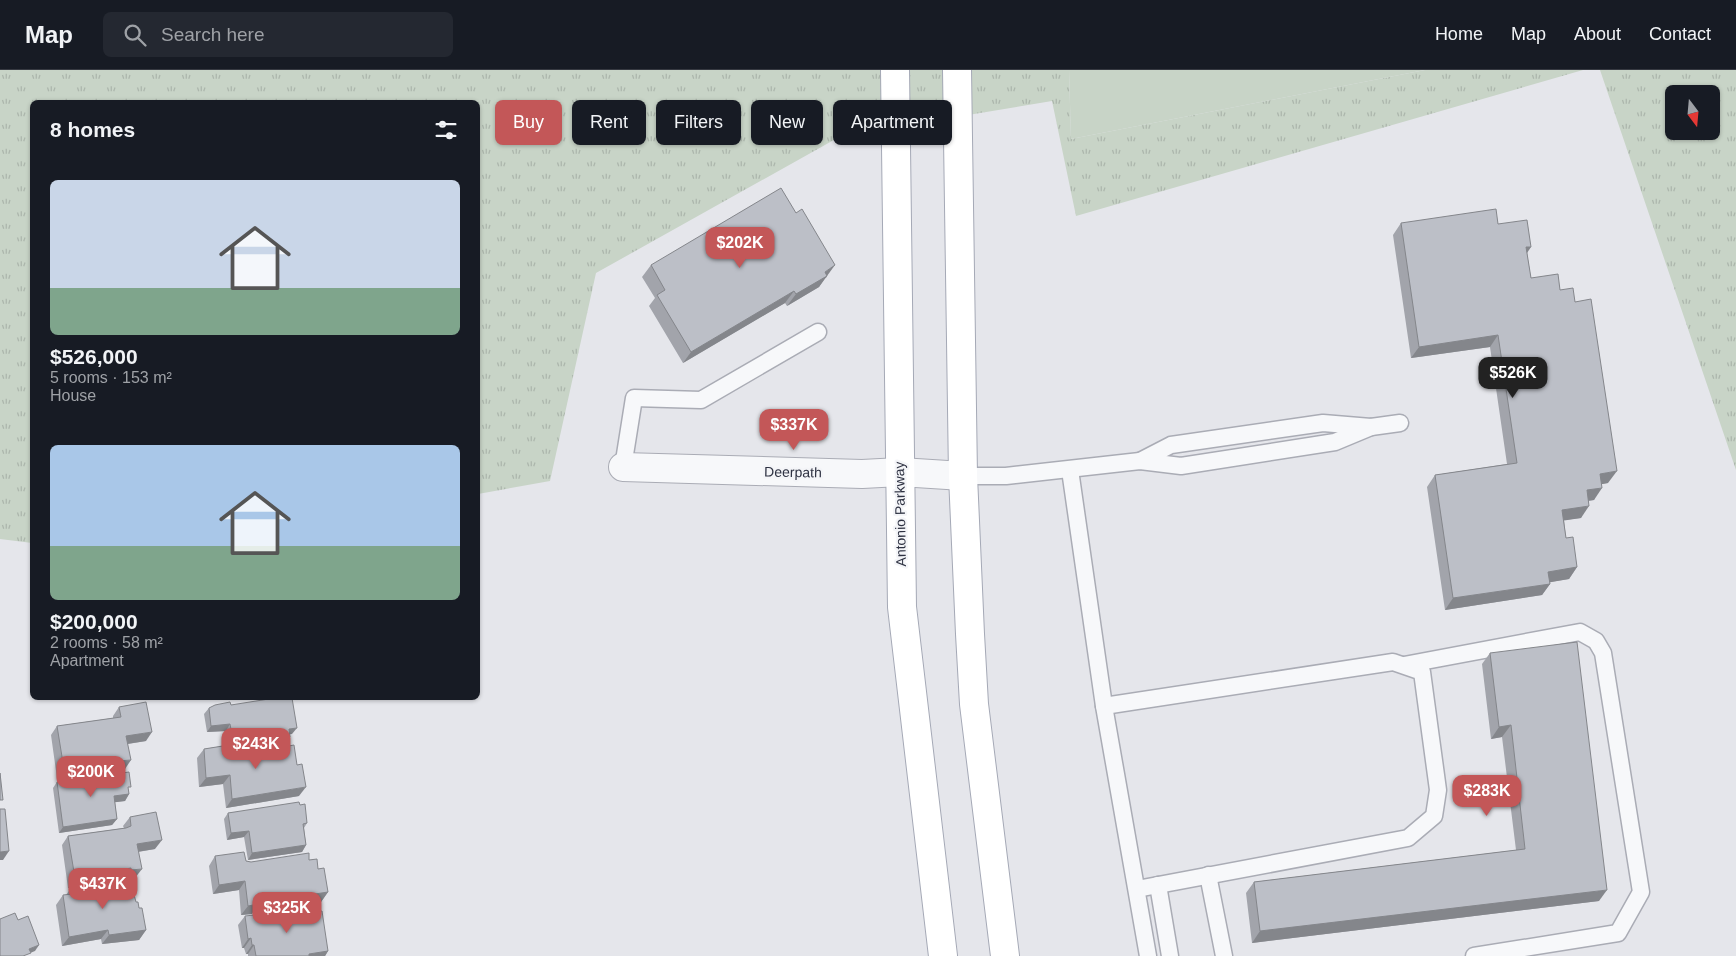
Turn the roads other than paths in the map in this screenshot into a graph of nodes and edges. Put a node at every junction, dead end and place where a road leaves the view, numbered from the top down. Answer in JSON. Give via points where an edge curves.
{"nodes":[{"id":1,"x":895,"y":70,"type":"edge"},
{"id":2,"x":957,"y":70,"type":"edge"},
{"id":3,"x":818,"y":332,"type":"dead end"},
{"id":4,"x":1400,"y":423,"type":"dead end"},
{"id":5,"x":1370,"y":427,"type":"junction"},
{"id":6,"x":1140,"y":461,"type":"junction"},
{"id":7,"x":623,"y":467,"type":"joint"},
{"id":8,"x":1070,"y":470,"type":"junction"},
{"id":9,"x":900,"y":472,"type":"junction"},
{"id":10,"x":963,"y":476,"type":"junction"},
{"id":11,"x":1402,"y":666,"type":"junction"},
{"id":12,"x":1104,"y":706,"type":"junction"},
{"id":13,"x":1208,"y":876,"type":"junction"},
{"id":14,"x":1158,"y":885,"type":"junction"},
{"id":15,"x":1137,"y":889,"type":"junction"},
{"id":16,"x":943,"y":956,"type":"edge"},
{"id":17,"x":1005,"y":956,"type":"edge"},
{"id":18,"x":1148,"y":956,"type":"edge"},
{"id":19,"x":1170,"y":956,"type":"edge"},
{"id":20,"x":1224,"y":956,"type":"edge"},
{"id":21,"x":1474,"y":956,"type":"edge"}],
"edges":[{"from":1,"to":9,"type":"main road","name":"Antonio Parkway"},
{"from":2,"to":10,"type":"main road"},
{"from":3,"to":7,"type":"lane","via":[[701,400],[634,398]]},
{"from":4,"to":5,"type":"lane"},
{"from":5,"to":6,"type":"lane","via":[[1335,442],[1181,466]]},
{"from":5,"to":6,"type":"lane","via":[[1323,423],[1171,445]]},
{"from":6,"to":8,"type":"lane"},
{"from":7,"to":9,"type":"street","name":"Deerpath","via":[[862,474]]},
{"from":8,"to":10,"type":"lane"},
{"from":8,"to":12,"type":"lane"},
{"from":9,"to":10,"type":"street","name":"Deerpath"},
{"from":9,"to":16,"type":"main road","name":"Antonio Parkway","via":[[902,607]]},
{"from":10,"to":17,"type":"main road","via":[[974,704]]},
{"from":11,"to":12,"type":"lane","via":[[1393,662]]},
{"from":11,"to":13,"type":"lane","via":[[1422,672],[1438,790],[1434,816],[1408,838]]},
{"from":11,"to":21,"type":"lane","via":[[1580,632],[1596,641],[1603,653],[1641,892],[1618,933]]},
{"from":12,"to":15,"type":"lane"},
{"from":13,"to":14,"type":"lane"},
{"from":13,"to":20,"type":"lane"},
{"from":14,"to":15,"type":"lane"},
{"from":14,"to":19,"type":"lane"},
{"from":15,"to":18,"type":"lane"}]}
